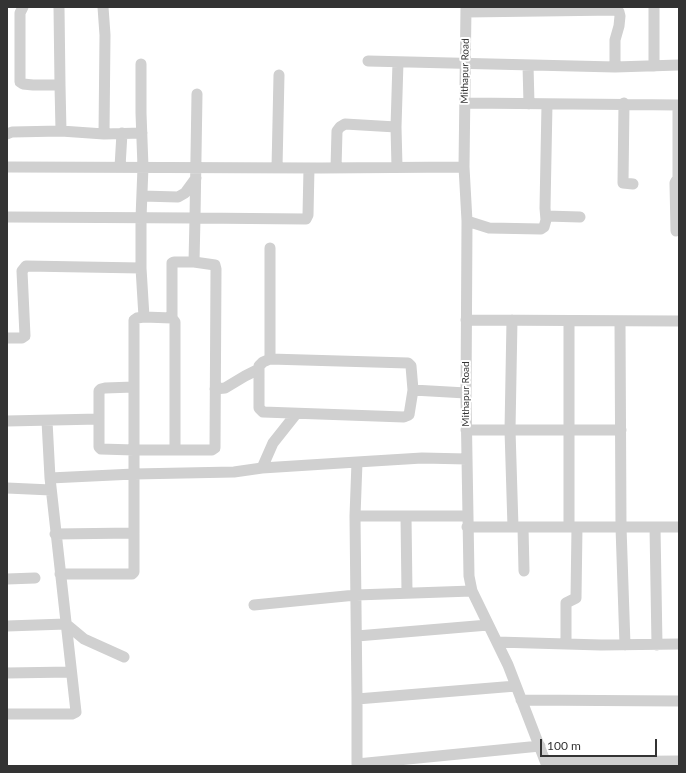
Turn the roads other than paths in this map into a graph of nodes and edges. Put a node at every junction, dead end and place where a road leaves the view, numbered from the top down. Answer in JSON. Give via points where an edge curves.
{"nodes":[{"id":1,"x":23,"y":7,"type":"edge"},
{"id":2,"x":60,"y":7,"type":"edge"},
{"id":3,"x":103,"y":7,"type":"edge"},
{"id":4,"x":654,"y":7,"type":"edge"},
{"id":5,"x":466,"y":9,"type":"edge"},
{"id":6,"x":368,"y":61,"type":"dead end"},
{"id":7,"x":398,"y":62,"type":"junction"},
{"id":8,"x":466,"y":63,"type":"junction"},
{"id":9,"x":142,"y":64,"type":"dead end"},
{"id":10,"x":528,"y":65,"type":"junction"},
{"id":11,"x":679,"y":65,"type":"edge"},
{"id":12,"x":654,"y":66,"type":"junction"},
{"id":13,"x":615,"y":67,"type":"junction"},
{"id":14,"x":278,"y":75,"type":"dead end"},
{"id":15,"x":60,"y":85,"type":"junction"},
{"id":16,"x":197,"y":94,"type":"dead end"},
{"id":17,"x":465,"y":103,"type":"junction"},
{"id":18,"x":624,"y":103,"type":"junction"},
{"id":19,"x":529,"y":104,"type":"junction"},
{"id":20,"x":547,"y":104,"type":"junction"},
{"id":21,"x":679,"y":105,"type":"edge"},
{"id":22,"x":396,"y":127,"type":"junction"},
{"id":23,"x":61,"y":132,"type":"junction"},
{"id":24,"x":122,"y":133,"type":"junction"},
{"id":25,"x":142,"y":133,"type":"junction"},
{"id":26,"x":7,"y":134,"type":"edge"},
{"id":27,"x":104,"y":134,"type":"junction"},
{"id":28,"x":7,"y":167,"type":"edge"},
{"id":29,"x":120,"y":167,"type":"junction"},
{"id":30,"x":143,"y":167,"type":"junction"},
{"id":31,"x":397,"y":167,"type":"junction"},
{"id":32,"x":464,"y":167,"type":"junction"},
{"id":33,"x":277,"y":168,"type":"junction"},
{"id":34,"x":309,"y":168,"type":"junction"},
{"id":35,"x":336,"y":168,"type":"junction"},
{"id":36,"x":196,"y":173,"type":"junction"},
{"id":37,"x":678,"y":180,"type":"edge"},
{"id":38,"x":633,"y":184,"type":"dead end"},
{"id":39,"x":142,"y":196,"type":"junction"},
{"id":40,"x":546,"y":216,"type":"junction"},
{"id":41,"x":7,"y":217,"type":"edge"},
{"id":42,"x":580,"y":217,"type":"dead end"},
{"id":43,"x":141,"y":218,"type":"junction"},
{"id":44,"x":195,"y":218,"type":"junction"},
{"id":45,"x":467,"y":221,"type":"junction"},
{"id":46,"x":676,"y":231,"type":"dead end"},
{"id":47,"x":270,"y":248,"type":"dead end"},
{"id":48,"x":194,"y":262,"type":"junction"},
{"id":49,"x":141,"y":268,"type":"junction"},
{"id":50,"x":144,"y":317,"type":"junction"},
{"id":51,"x":172,"y":318,"type":"junction"},
{"id":52,"x":466,"y":320,"type":"junction"},
{"id":53,"x":512,"y":320,"type":"junction"},
{"id":54,"x":569,"y":321,"type":"junction"},
{"id":55,"x":620,"y":321,"type":"junction"},
{"id":56,"x":679,"y":321,"type":"edge"},
{"id":57,"x":7,"y":338,"type":"edge"},
{"id":58,"x":270,"y":359,"type":"junction"},
{"id":59,"x":259,"y":369,"type":"junction"},
{"id":60,"x":134,"y":387,"type":"junction"},
{"id":61,"x":215,"y":389,"type":"junction"},
{"id":62,"x":413,"y":390,"type":"junction"},
{"id":63,"x":466,"y":393,"type":"junction"},
{"id":64,"x":296,"y":414,"type":"junction"},
{"id":65,"x":99,"y":419,"type":"junction"},
{"id":66,"x":7,"y":421,"type":"edge"},
{"id":67,"x":47,"y":421,"type":"junction"},
{"id":68,"x":466,"y":430,"type":"junction"},
{"id":69,"x":510,"y":430,"type":"junction"},
{"id":70,"x":568,"y":430,"type":"junction"},
{"id":71,"x":621,"y":430,"type":"junction"},
{"id":72,"x":134,"y":450,"type":"junction"},
{"id":73,"x":175,"y":450,"type":"junction"},
{"id":74,"x":466,"y":459,"type":"junction"},
{"id":75,"x":357,"y":462,"type":"junction"},
{"id":76,"x":262,"y":468,"type":"junction"},
{"id":77,"x":134,"y":474,"type":"junction"},
{"id":78,"x":50,"y":484,"type":"junction"},
{"id":79,"x":7,"y":488,"type":"edge"},
{"id":80,"x":356,"y":516,"type":"junction"},
{"id":81,"x":406,"y":516,"type":"junction"},
{"id":82,"x":467,"y":521,"type":"junction"},
{"id":83,"x":518,"y":527,"type":"junction"},
{"id":84,"x":573,"y":527,"type":"junction"},
{"id":85,"x":621,"y":527,"type":"junction"},
{"id":86,"x":656,"y":527,"type":"junction"},
{"id":87,"x":679,"y":527,"type":"edge"},
{"id":88,"x":134,"y":533,"type":"junction"},
{"id":89,"x":55,"y":534,"type":"junction"},
{"id":90,"x":524,"y":571,"type":"dead end"},
{"id":91,"x":60,"y":574,"type":"junction"},
{"id":92,"x":7,"y":578,"type":"edge"},
{"id":93,"x":35,"y":578,"type":"dead end"},
{"id":94,"x":472,"y":591,"type":"junction"},
{"id":95,"x":407,"y":593,"type":"junction"},
{"id":96,"x":356,"y":595,"type":"junction"},
{"id":97,"x":254,"y":605,"type":"dead end"},
{"id":98,"x":66,"y":624,"type":"junction"},
{"id":99,"x":488,"y":625,"type":"junction"},
{"id":100,"x":7,"y":626,"type":"edge"},
{"id":101,"x":357,"y":636,"type":"junction"},
{"id":102,"x":496,"y":642,"type":"junction"},
{"id":103,"x":566,"y":644,"type":"junction"},
{"id":104,"x":679,"y":644,"type":"edge"},
{"id":105,"x":625,"y":645,"type":"junction"},
{"id":106,"x":657,"y":645,"type":"junction"},
{"id":107,"x":124,"y":657,"type":"dead end"},
{"id":108,"x":71,"y":672,"type":"junction"},
{"id":109,"x":7,"y":673,"type":"edge"},
{"id":110,"x":516,"y":686,"type":"junction"},
{"id":111,"x":357,"y":698,"type":"junction"},
{"id":112,"x":521,"y":700,"type":"junction"},
{"id":113,"x":679,"y":701,"type":"edge"},
{"id":114,"x":7,"y":714,"type":"edge"},
{"id":115,"x":540,"y":746,"type":"junction"},
{"id":116,"x":679,"y":761,"type":"edge"},
{"id":117,"x":418,"y":762,"type":"edge"},
{"id":118,"x":632,"y":763,"type":"edge"},
{"id":119,"x":546,"y":764,"type":"edge"},
{"id":120,"x":357,"y":765,"type":"edge"}],
"edges":[{"from":1,"to":15,"type":"street","via":[[20,13],[20,82],[33,85]]},
{"from":2,"to":15,"type":"street"},
{"from":3,"to":27,"type":"street"},
{"from":4,"to":12,"type":"street"},
{"from":5,"to":8,"type":"street","name":"Mithapur Road"},
{"from":5,"to":13,"type":"street","via":[[617,10],[620,16],[615,40]]},
{"from":6,"to":7,"type":"street"},
{"from":7,"to":8,"type":"street"},
{"from":7,"to":22,"type":"street"},
{"from":8,"to":10,"type":"street"},
{"from":8,"to":17,"type":"street","name":"Mithapur Road"},
{"from":9,"to":25,"type":"street"},
{"from":10,"to":13,"type":"street"},
{"from":10,"to":19,"type":"street"},
{"from":11,"to":12,"type":"street"},
{"from":12,"to":13,"type":"street"},
{"from":14,"to":33,"type":"street"},
{"from":15,"to":23,"type":"street"},
{"from":16,"to":36,"type":"street"},
{"from":17,"to":19,"type":"street"},
{"from":17,"to":32,"type":"street","name":"Mithapur Road"},
{"from":18,"to":20,"type":"street"},
{"from":18,"to":21,"type":"street"},
{"from":18,"to":38,"type":"street","via":[[623,183]]},
{"from":19,"to":20,"type":"street"},
{"from":20,"to":40,"type":"street","via":[[544,208]]},
{"from":21,"to":37,"type":"street"},
{"from":22,"to":31,"type":"street"},
{"from":22,"to":35,"type":"street","via":[[346,124],[340,127],[337,131]]},
{"from":23,"to":26,"type":"street"},
{"from":23,"to":27,"type":"street"},
{"from":24,"to":25,"type":"street"},
{"from":24,"to":27,"type":"street"},
{"from":24,"to":29,"type":"street"},
{"from":25,"to":30,"type":"street"},
{"from":28,"to":29,"type":"street"},
{"from":29,"to":30,"type":"street"},
{"from":30,"to":36,"type":"street"},
{"from":30,"to":39,"type":"street"},
{"from":31,"to":32,"type":"street"},
{"from":31,"to":35,"type":"street"},
{"from":32,"to":45,"type":"street","name":"Mithapur Road"},
{"from":33,"to":34,"type":"street"},
{"from":33,"to":36,"type":"street"},
{"from":34,"to":35,"type":"street"},
{"from":34,"to":44,"type":"street","via":[[306,219]]},
{"from":36,"to":39,"type":"street","via":[[185,192],[178,197]]},
{"from":36,"to":44,"type":"street"},
{"from":37,"to":46,"type":"street","via":[[675,183]]},
{"from":39,"to":43,"type":"street"},
{"from":40,"to":42,"type":"street"},
{"from":40,"to":45,"type":"street","via":[[544,227],[541,229],[489,228]]},
{"from":41,"to":43,"type":"street"},
{"from":43,"to":44,"type":"street"},
{"from":43,"to":49,"type":"street"},
{"from":44,"to":48,"type":"street"},
{"from":45,"to":52,"type":"street","name":"Mithapur Road"},
{"from":47,"to":58,"type":"street"},
{"from":48,"to":51,"type":"street","via":[[172,263]]},
{"from":48,"to":61,"type":"street","via":[[214,264],[216,269]]},
{"from":49,"to":50,"type":"street"},
{"from":49,"to":57,"type":"street","via":[[26,266],[22,271],[25,336]]},
{"from":50,"to":51,"type":"street"},
{"from":50,"to":60,"type":"street","via":[[134,320]]},
{"from":51,"to":73,"type":"street","via":[[175,322]]},
{"from":52,"to":53,"type":"street"},
{"from":52,"to":63,"type":"street","name":"Mithapur Road"},
{"from":53,"to":54,"type":"street"},
{"from":53,"to":69,"type":"street"},
{"from":54,"to":55,"type":"street"},
{"from":54,"to":70,"type":"street"},
{"from":55,"to":56,"type":"street"},
{"from":55,"to":71,"type":"street"},
{"from":58,"to":59,"type":"street","via":[[260,363]]},
{"from":58,"to":62,"type":"street","via":[[408,363],[412,366]]},
{"from":59,"to":61,"type":"street","via":[[224,388]]},
{"from":59,"to":64,"type":"street","via":[[260,410],[269,414]]},
{"from":60,"to":65,"type":"street","via":[[101,389]]},
{"from":60,"to":72,"type":"street"},
{"from":61,"to":73,"type":"street","via":[[214,449]]},
{"from":62,"to":63,"type":"street"},
{"from":62,"to":64,"type":"street","via":[[407,417]]},
{"from":63,"to":68,"type":"street","name":"Mithapur Road"},
{"from":64,"to":76,"type":"street","via":[[273,443]]},
{"from":65,"to":67,"type":"street"},
{"from":65,"to":72,"type":"street","via":[[101,450]]},
{"from":66,"to":67,"type":"street"},
{"from":67,"to":78,"type":"street"},
{"from":68,"to":69,"type":"street"},
{"from":68,"to":74,"type":"street","name":"Mithapur Road"},
{"from":69,"to":70,"type":"street"},
{"from":69,"to":83,"type":"street"},
{"from":70,"to":71,"type":"street"},
{"from":70,"to":84,"type":"street"},
{"from":71,"to":85,"type":"street"},
{"from":72,"to":73,"type":"street"},
{"from":72,"to":77,"type":"street"},
{"from":74,"to":75,"type":"street","via":[[422,458]]},
{"from":74,"to":82,"type":"street","name":"Mithapur Road"},
{"from":75,"to":76,"type":"street"},
{"from":75,"to":80,"type":"street"},
{"from":76,"to":77,"type":"street","via":[[234,472]]},
{"from":77,"to":78,"type":"street"},
{"from":77,"to":88,"type":"street"},
{"from":78,"to":79,"type":"street"},
{"from":78,"to":89,"type":"street"},
{"from":80,"to":81,"type":"street"},
{"from":80,"to":96,"type":"street"},
{"from":81,"to":82,"type":"street"},
{"from":81,"to":95,"type":"street"},
{"from":82,"to":83,"type":"street"},
{"from":82,"to":94,"type":"street","name":"Mithapur Road","via":[[468,576]]},
{"from":83,"to":84,"type":"street"},
{"from":83,"to":90,"type":"street"},
{"from":84,"to":85,"type":"street"},
{"from":84,"to":103,"type":"street","via":[[576,598],[566,603]]},
{"from":85,"to":86,"type":"street"},
{"from":85,"to":105,"type":"street"},
{"from":86,"to":87,"type":"street"},
{"from":86,"to":106,"type":"street"},
{"from":88,"to":89,"type":"street"},
{"from":88,"to":91,"type":"street","via":[[132,574]]},
{"from":89,"to":91,"type":"street"},
{"from":91,"to":98,"type":"street"},
{"from":92,"to":93,"type":"street"},
{"from":94,"to":95,"type":"street"},
{"from":94,"to":99,"type":"street","name":"Mithapur Road"},
{"from":95,"to":96,"type":"street"},
{"from":96,"to":97,"type":"street"},
{"from":96,"to":101,"type":"street"},
{"from":98,"to":100,"type":"street"},
{"from":98,"to":107,"type":"street","via":[[84,639]]},
{"from":98,"to":108,"type":"street"},
{"from":99,"to":101,"type":"street"},
{"from":99,"to":102,"type":"street","name":"Mithapur Road"},
{"from":101,"to":111,"type":"street"},
{"from":102,"to":103,"type":"street"},
{"from":102,"to":110,"type":"street","name":"Mithapur Road"},
{"from":103,"to":105,"type":"street"},
{"from":104,"to":106,"type":"street"},
{"from":105,"to":106,"type":"street"},
{"from":108,"to":109,"type":"street"},
{"from":108,"to":114,"type":"street","via":[[76,709],[72,714]]},
{"from":110,"to":111,"type":"street"},
{"from":110,"to":112,"type":"street","name":"Mithapur Road"},
{"from":111,"to":120,"type":"street"},
{"from":112,"to":113,"type":"street"},
{"from":112,"to":115,"type":"street","name":"Mithapur Road"},
{"from":115,"to":117,"type":"street"},
{"from":115,"to":119,"type":"street","name":"Mithapur Road"},
{"from":116,"to":118,"type":"street"},
{"from":117,"to":120,"type":"street"},
{"from":118,"to":119,"type":"street"}]}
